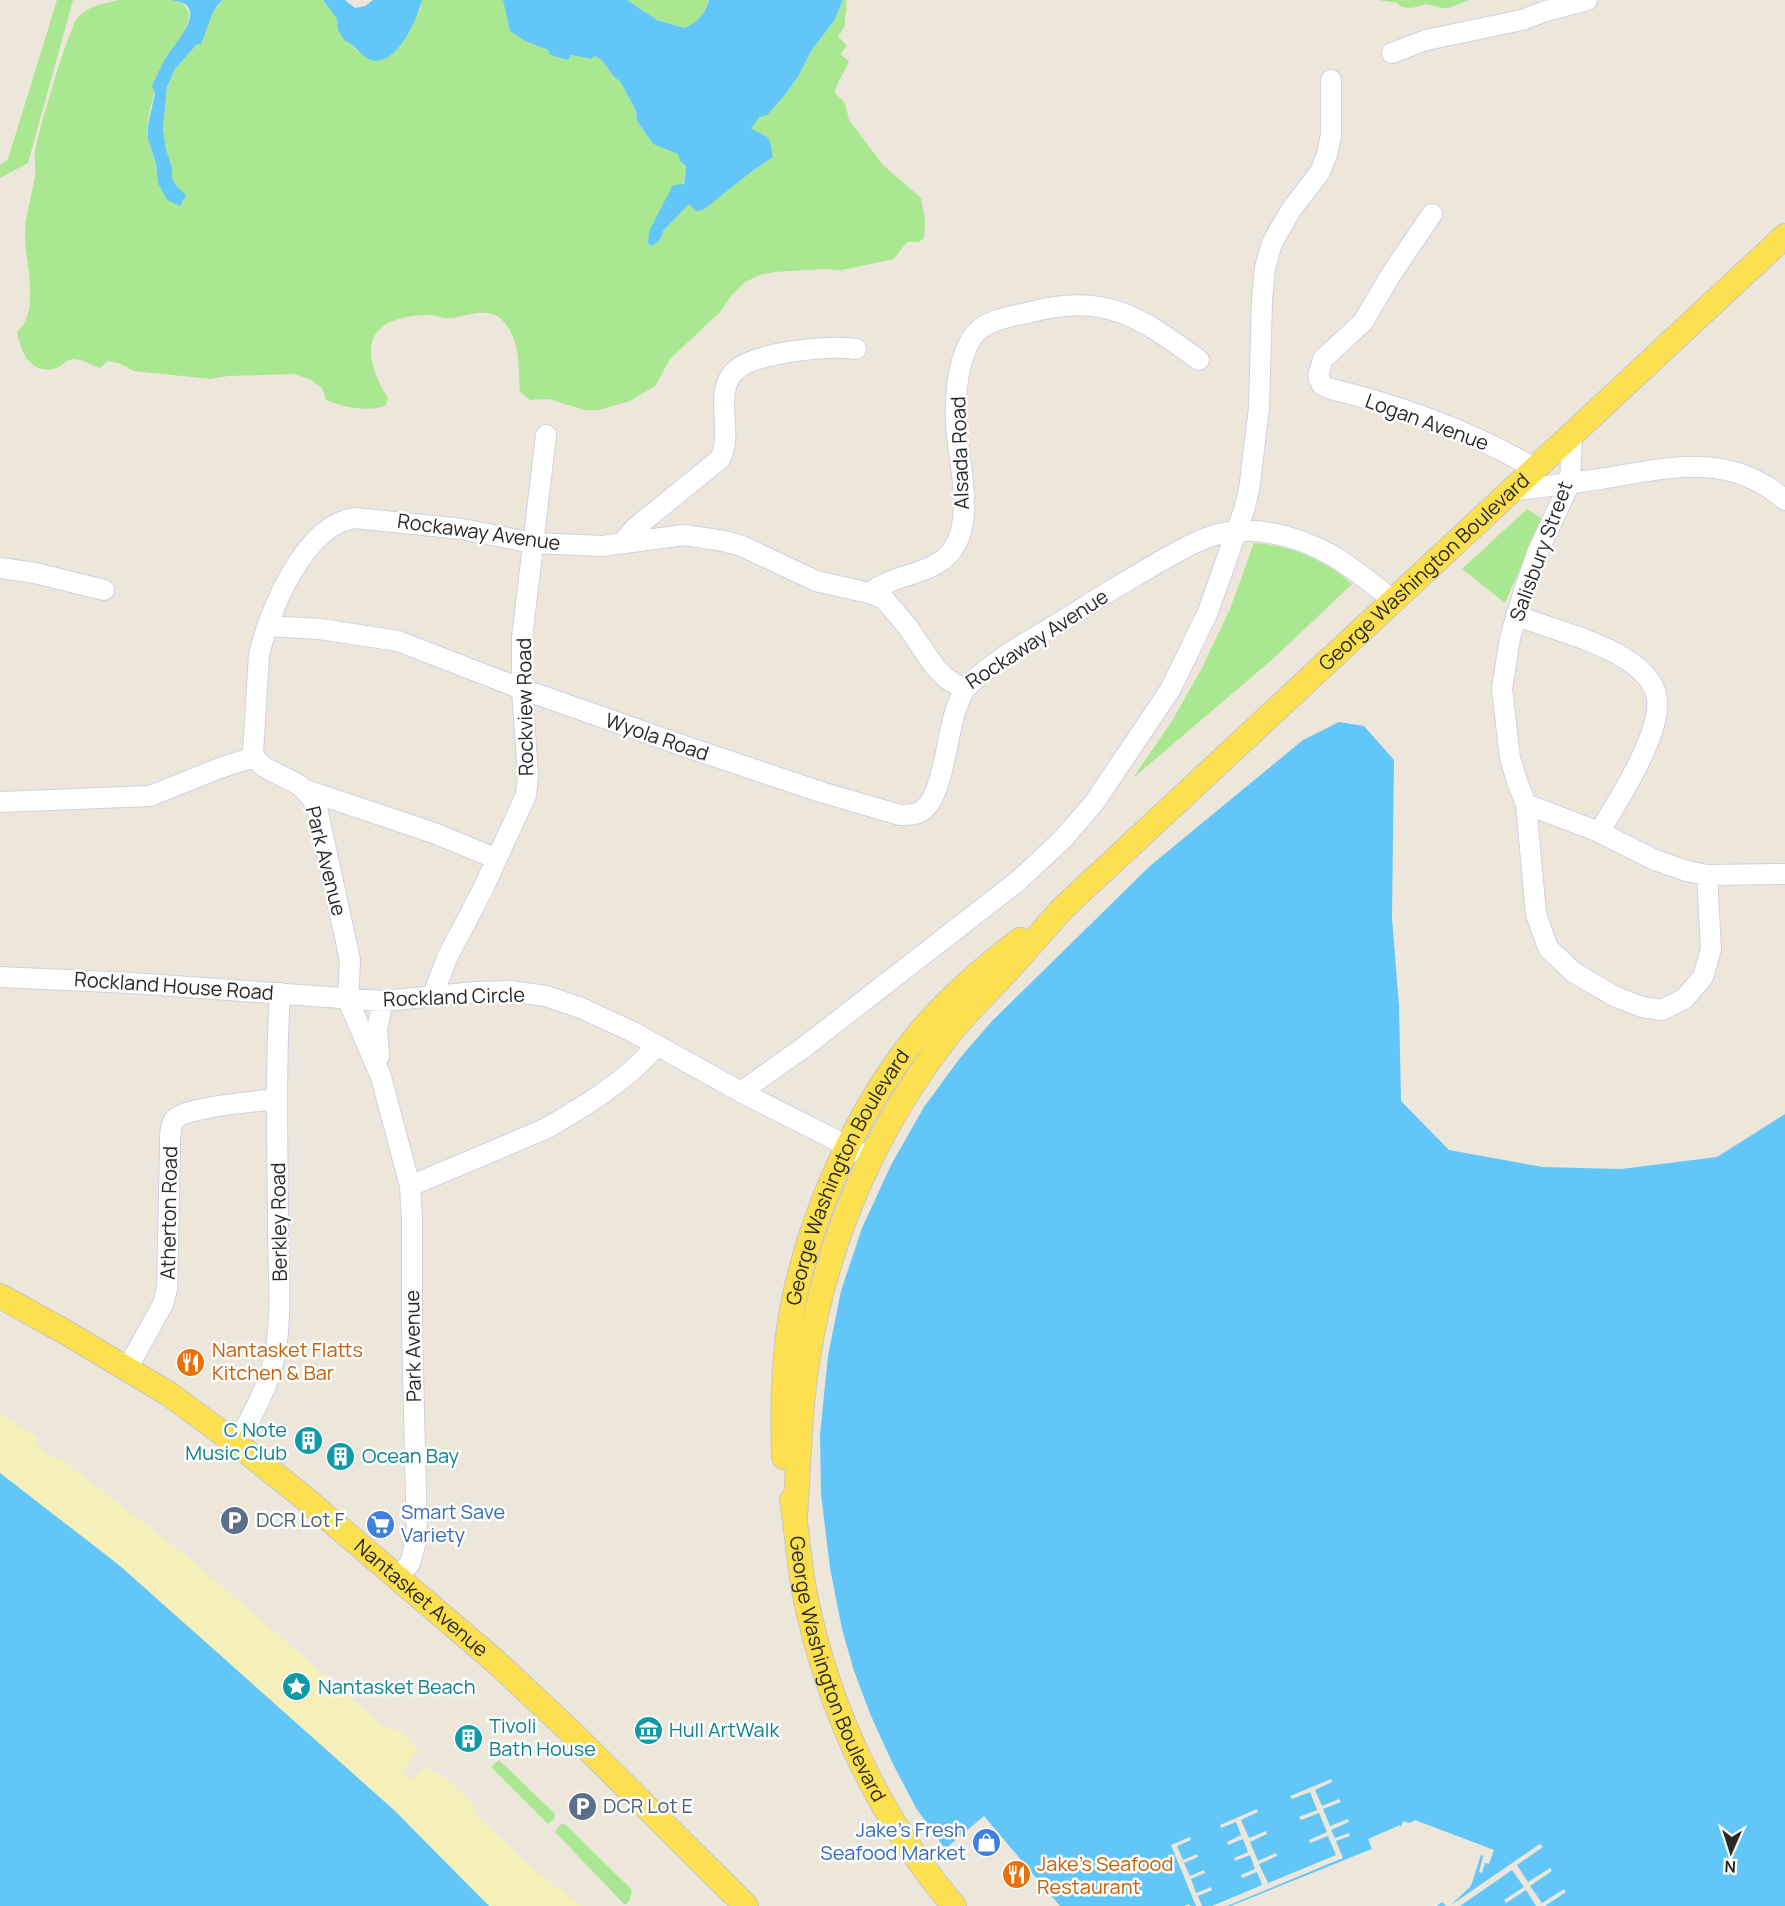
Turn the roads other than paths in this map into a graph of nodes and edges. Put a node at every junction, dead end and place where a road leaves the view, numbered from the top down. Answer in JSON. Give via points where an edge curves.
{"nodes":[{"id":1,"x":1587,"y":0,"type":"edge"},
{"id":2,"x":1392,"y":53,"type":"dead end"},
{"id":3,"x":1331,"y":80,"type":"dead end"},
{"id":4,"x":1432,"y":214,"type":"dead end"},
{"id":5,"x":1785,"y":236,"type":"edge"},
{"id":6,"x":856,"y":349,"type":"dead end"},
{"id":7,"x":1199,"y":360,"type":"dead end"},
{"id":8,"x":1572,"y":434,"type":"junction"},
{"id":9,"x":546,"y":435,"type":"dead end"},
{"id":10,"x":1534,"y":468,"type":"junction"},
{"id":11,"x":1570,"y":483,"type":"junction"},
{"id":12,"x":1510,"y":491,"type":"junction"},
{"id":13,"x":1785,"y":500,"type":"edge"},
{"id":14,"x":1238,"y":532,"type":"junction"},
{"id":15,"x":623,"y":542,"type":"junction"},
{"id":16,"x":533,"y":543,"type":"junction"},
{"id":17,"x":0,"y":568,"type":"edge"},
{"id":18,"x":104,"y":591,"type":"dead end"},
{"id":19,"x":868,"y":592,"type":"junction"},
{"id":20,"x":1392,"y":599,"type":"junction"},
{"id":21,"x":1516,"y":615,"type":"junction"},
{"id":22,"x":267,"y":626,"type":"junction"},
{"id":23,"x":522,"y":689,"type":"junction"},
{"id":24,"x":964,"y":690,"type":"junction"},
{"id":25,"x":254,"y":757,"type":"junction"},
{"id":26,"x":306,"y":790,"type":"junction"},
{"id":27,"x":0,"y":802,"type":"edge"},
{"id":28,"x":1526,"y":804,"type":"junction"},
{"id":29,"x":1599,"y":832,"type":"junction"},
{"id":30,"x":497,"y":859,"type":"junction"},
{"id":31,"x":1785,"y":874,"type":"edge"},
{"id":32,"x":1707,"y":875,"type":"junction"},
{"id":33,"x":1063,"y":908,"type":"junction"},
{"id":34,"x":0,"y":977,"type":"edge"},
{"id":35,"x":280,"y":993,"type":"junction"},
{"id":36,"x":433,"y":995,"type":"junction"},
{"id":37,"x":348,"y":1000,"type":"junction"},
{"id":38,"x":383,"y":1001,"type":"junction"},
{"id":39,"x":657,"y":1045,"type":"junction"},
{"id":40,"x":381,"y":1077,"type":"junction"},
{"id":41,"x":741,"y":1092,"type":"junction"},
{"id":42,"x":278,"y":1099,"type":"junction"},
{"id":43,"x":848,"y":1147,"type":"junction"},
{"id":44,"x":870,"y":1158,"type":"junction"},
{"id":45,"x":410,"y":1186,"type":"junction"},
{"id":46,"x":0,"y":1296,"type":"edge"},
{"id":47,"x":127,"y":1369,"type":"junction"},
{"id":48,"x":237,"y":1444,"type":"junction"},
{"id":49,"x":795,"y":1516,"type":"junction"},
{"id":50,"x":398,"y":1577,"type":"junction"},
{"id":51,"x":746,"y":1906,"type":"edge"},
{"id":52,"x":954,"y":1906,"type":"edge"}],
"edges":[{"from":1,"to":2,"type":"street","via":[[1522,20],[1426,39]]},
{"from":3,"to":14,"type":"street","via":[[1327,155],[1320,172],[1272,243],[1265,268],[1258,417],[1249,490]]},
{"from":4,"to":10,"type":"street","name":"Logan Avenue","via":[[1363,322],[1323,359],[1319,381],[1331,389],[1403,408],[1483,441]]},
{"from":5,"to":8,"type":"main road","name":"George Washington Boulevard"},
{"from":6,"to":15,"type":"street","via":[[797,351],[761,359],[736,370],[725,392],[725,441],[720,459]]},
{"from":7,"to":19,"type":"street","name":"Alsada Road","via":[[1129,314],[1076,304],[1005,318],[978,330],[963,356],[958,376],[956,423],[963,510],[953,549],[932,567]]},
{"from":8,"to":10,"type":"main road","name":"George Washington Boulevard"},
{"from":8,"to":11,"type":"street","name":"Salisbury Street"},
{"from":9,"to":16,"type":"street","name":"Rockview Road"},
{"from":10,"to":12,"type":"main road","name":"George Washington Boulevard"},
{"from":11,"to":12,"type":"street"},
{"from":11,"to":13,"type":"street","via":[[1661,468],[1708,466],[1750,476]]},
{"from":11,"to":21,"type":"street","name":"Salisbury Street","via":[[1538,551]]},
{"from":12,"to":20,"type":"main road","name":"George Washington Boulevard"},
{"from":14,"to":20,"type":"street","name":"Rockaway Avenue","via":[[1259,531],[1313,546]]},
{"from":14,"to":24,"type":"street","name":"Rockaway Avenue","via":[[1189,545],[1008,654]]},
{"from":14,"to":41,"type":"street","via":[[1208,613],[1170,690],[1111,781],[1068,833],[1018,882]]},
{"from":15,"to":16,"type":"street","name":"Rockaway Avenue","via":[[602,546]]},
{"from":15,"to":19,"type":"street","name":"Rockaway Avenue","via":[[684,535],[706,537],[742,546],[816,581]]},
{"from":16,"to":22,"type":"street","name":"Rockaway Avenue","via":[[451,527],[346,519],[330,528],[305,554]]},
{"from":16,"to":23,"type":"street","name":"Rockview Road","via":[[522,638]]},
{"from":17,"to":18,"type":"street"},
{"from":19,"to":24,"type":"street","name":"Rockaway Avenue","via":[[884,599],[935,667]]},
{"from":20,"to":33,"type":"main road","name":"George Washington Boulevard"},
{"from":21,"to":28,"type":"street","name":"Salisbury Street","via":[[1502,689],[1510,758]]},
{"from":21,"to":29,"type":"street","via":[[1619,655],[1649,679],[1657,696],[1655,726],[1647,747]]},
{"from":22,"to":23,"type":"street","name":"Wyola Road","via":[[320,629],[398,641]]},
{"from":22,"to":25,"type":"street","via":[[260,655]]},
{"from":23,"to":24,"type":"street","name":"Wyola Road","via":[[810,789],[900,815],[924,810],[934,795]]},
{"from":23,"to":30,"type":"street","name":"Rockview Road","via":[[526,795]]},
{"from":25,"to":26,"type":"street","name":"Park Avenue"},
{"from":25,"to":27,"type":"street","via":[[150,796]]},
{"from":26,"to":30,"type":"street","via":[[434,833]]},
{"from":26,"to":37,"type":"street","name":"Park Avenue","via":[[320,819],[350,960]]},
{"from":28,"to":29,"type":"street"},
{"from":28,"to":32,"type":"street","name":"Salisbury Street","via":[[1536,914],[1548,948],[1573,972],[1616,997],[1662,1010],[1684,999],[1703,977],[1712,949]]},
{"from":29,"to":32,"type":"street","via":[[1655,860]]},
{"from":30,"to":36,"type":"street","name":"Rockview Road","via":[[447,958]]},
{"from":31,"to":32,"type":"street"},
{"from":33,"to":43,"type":"main road","name":"George Washington Boulevard","via":[[988,965],[917,1035]]},
{"from":33,"to":44,"type":"main road","name":"George Washington Boulevard","via":[[954,1029],[908,1092]]},
{"from":34,"to":35,"type":"street","name":"Rockland House Road"},
{"from":35,"to":37,"type":"street","name":"Rockland House Road"},
{"from":35,"to":42,"type":"street","name":"Berkley Road"},
{"from":36,"to":38,"type":"street","name":"Rockland Circle"},
{"from":36,"to":39,"type":"street","name":"Rockland Circle","via":[[510,991],[546,996],[606,1019]]},
{"from":37,"to":38,"type":"street","name":"Rockland Circle"},
{"from":37,"to":40,"type":"street","name":"Park Avenue"},
{"from":38,"to":40,"type":"street","name":"Park Avenue","via":[[376,1029]]},
{"from":39,"to":41,"type":"street","name":"Rockland Circle"},
{"from":39,"to":45,"type":"street","via":[[631,1073],[562,1119]]},
{"from":40,"to":45,"type":"street","name":"Park Avenue"},
{"from":41,"to":43,"type":"street","name":"Rockland Circle"},
{"from":42,"to":47,"type":"street","name":"Atherton Road","via":[[199,1109],[175,1119],[170,1142],[167,1289],[163,1304]]},
{"from":42,"to":48,"type":"street","name":"Berkley Road","via":[[276,1349],[261,1396]]},
{"from":43,"to":44,"type":"street","name":"Rockland Circle"},
{"from":43,"to":49,"type":"main road","name":"George Washington Boulevard","via":[[810,1240],[789,1334],[784,1459]]},
{"from":44,"to":49,"type":"main road","name":"George Washington Boulevard","via":[[837,1238],[813,1331],[801,1408]]},
{"from":45,"to":50,"type":"street","name":"Park Avenue","via":[[417,1538],[413,1556]]},
{"from":46,"to":47,"type":"main road","name":"Nantasket Avenue"},
{"from":47,"to":48,"type":"main road","name":"Nantasket Avenue","via":[[169,1394]]},
{"from":48,"to":50,"type":"main road","name":"Nantasket Avenue"},
{"from":49,"to":52,"type":"main road","name":"George Washington Boulevard","via":[[811,1622],[843,1721],[896,1827]]},
{"from":50,"to":51,"type":"main road","name":"Nantasket Avenue","via":[[533,1696]]}]}
